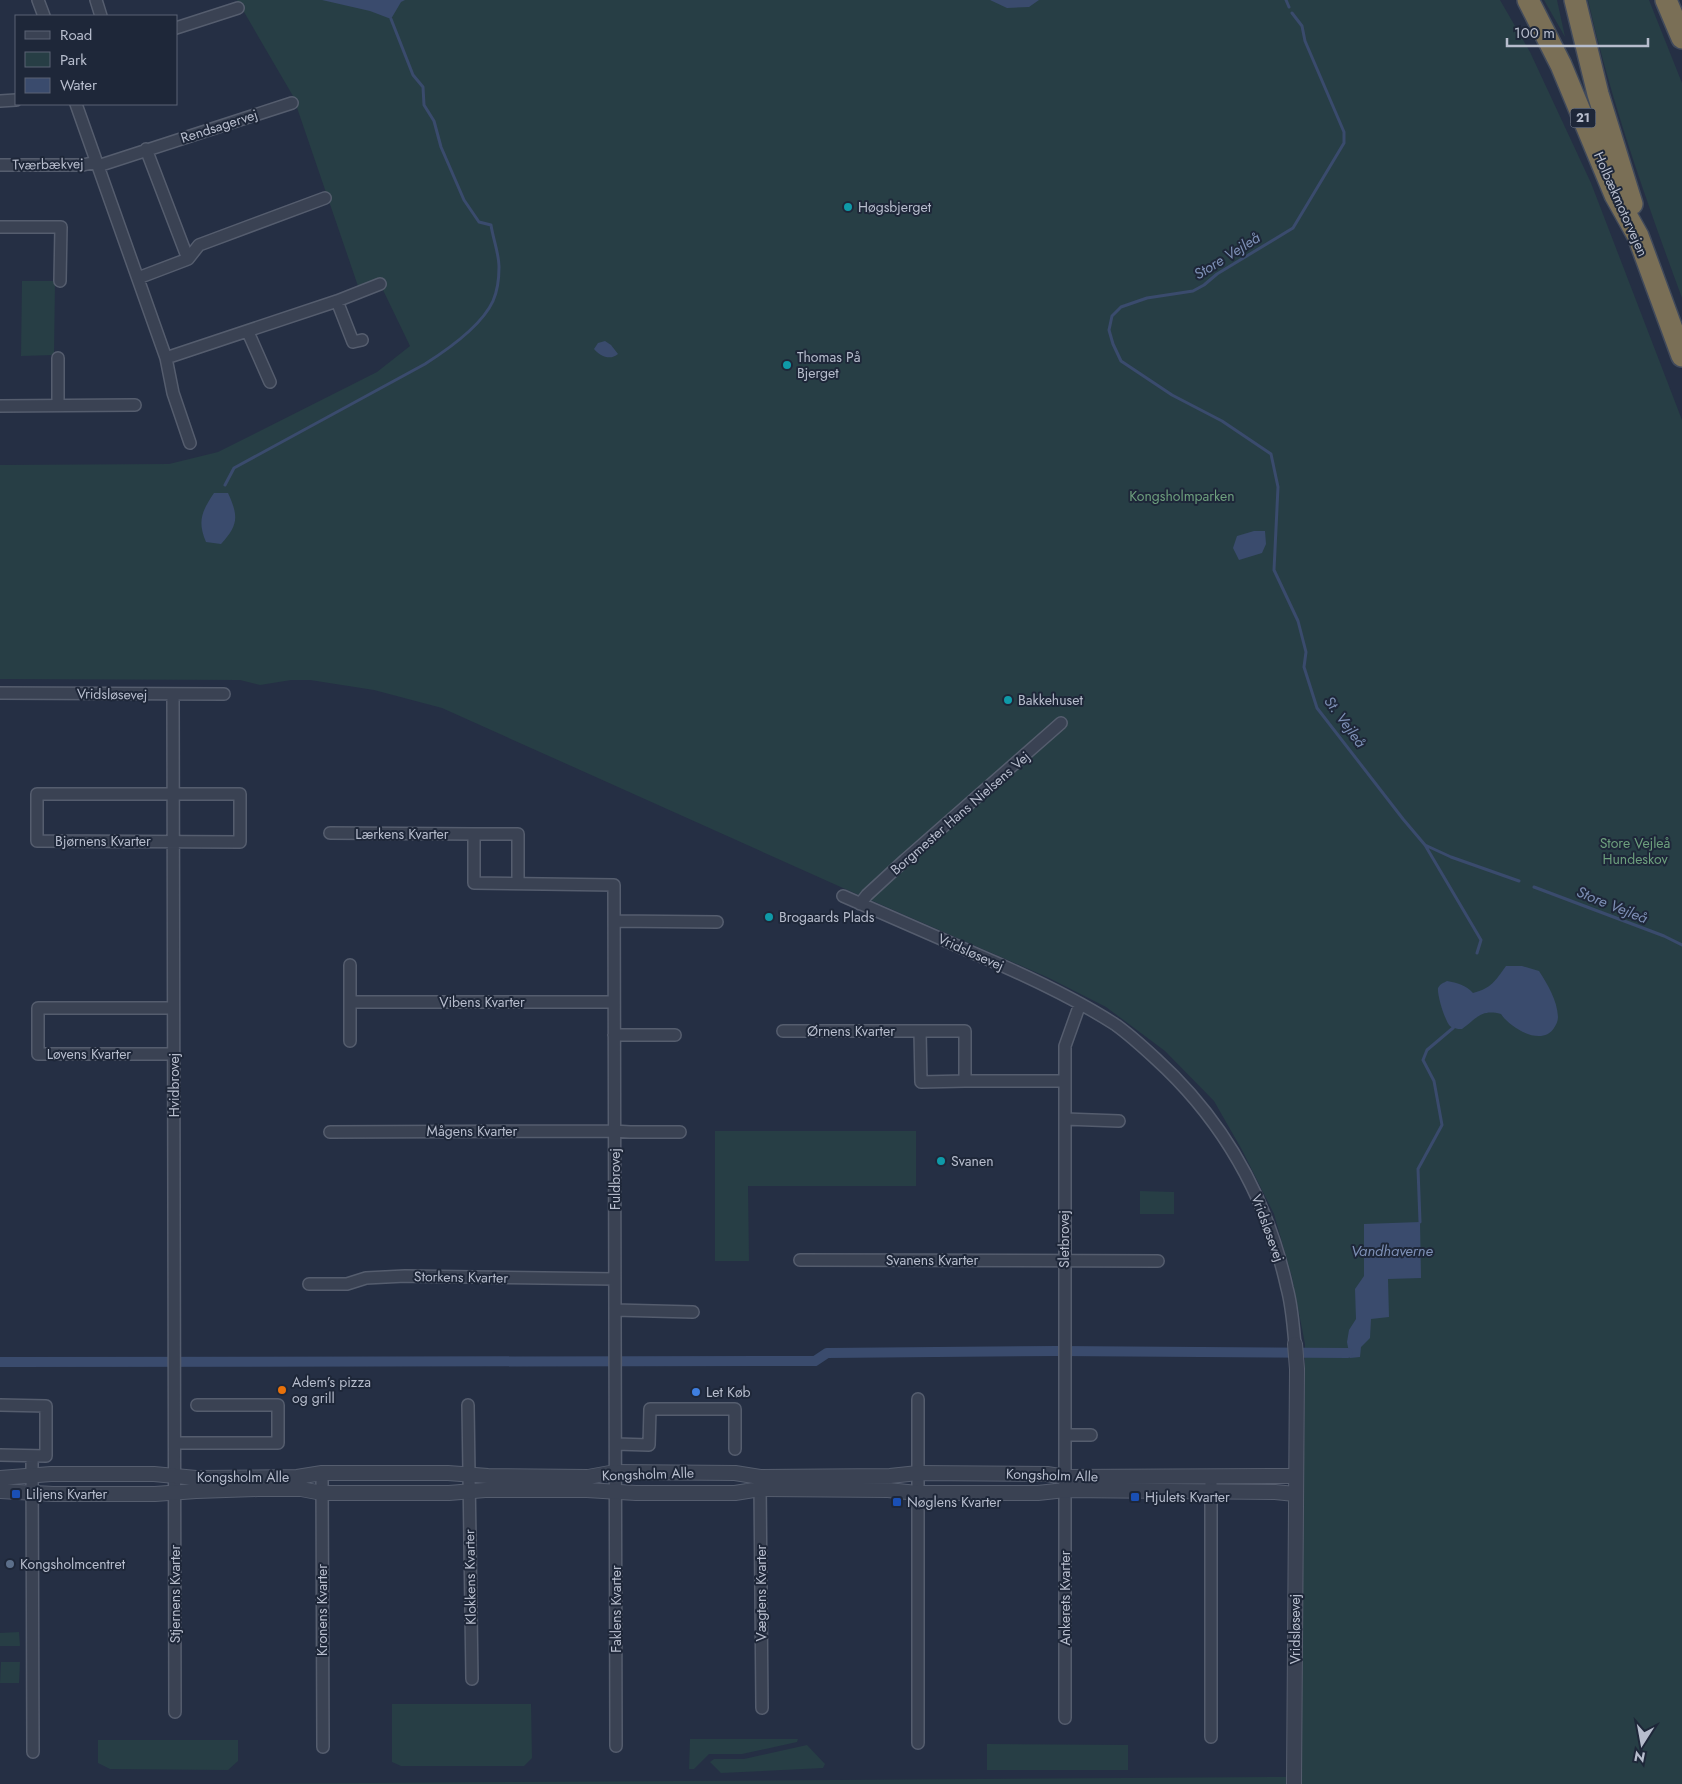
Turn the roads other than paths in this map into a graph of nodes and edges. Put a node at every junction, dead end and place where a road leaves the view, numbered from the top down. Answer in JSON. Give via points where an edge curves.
{"nodes":[{"id":1,"x":38,"y":0,"type":"edge"},
{"id":2,"x":96,"y":0,"type":"edge"},
{"id":3,"x":1528,"y":0,"type":"edge"},
{"id":4,"x":1574,"y":0,"type":"edge"},
{"id":5,"x":1666,"y":0,"type":"edge"},
{"id":6,"x":238,"y":8,"type":"dead end"},
{"id":7,"x":44,"y":15,"type":"edge"},
{"id":8,"x":101,"y":15,"type":"edge"},
{"id":9,"x":178,"y":27,"type":"edge"},
{"id":10,"x":1682,"y":38,"type":"edge"},
{"id":11,"x":15,"y":100,"type":"edge"},
{"id":12,"x":0,"y":101,"type":"edge"},
{"id":13,"x":292,"y":103,"type":"dead end"},
{"id":14,"x":76,"y":105,"type":"edge"},
{"id":15,"x":146,"y":149,"type":"junction"},
{"id":16,"x":97,"y":164,"type":"junction"},
{"id":17,"x":0,"y":165,"type":"edge"},
{"id":18,"x":325,"y":198,"type":"dead end"},
{"id":19,"x":0,"y":227,"type":"edge"},
{"id":20,"x":1638,"y":236,"type":"junction"},
{"id":21,"x":188,"y":259,"type":"junction"},
{"id":22,"x":138,"y":278,"type":"junction"},
{"id":23,"x":60,"y":281,"type":"dead end"},
{"id":24,"x":380,"y":284,"type":"dead end"},
{"id":25,"x":337,"y":301,"type":"junction"},
{"id":26,"x":248,"y":332,"type":"junction"},
{"id":27,"x":362,"y":340,"type":"dead end"},
{"id":28,"x":1682,"y":356,"type":"edge"},
{"id":29,"x":58,"y":358,"type":"dead end"},
{"id":30,"x":166,"y":358,"type":"junction"},
{"id":31,"x":270,"y":382,"type":"dead end"},
{"id":32,"x":58,"y":405,"type":"junction"},
{"id":33,"x":135,"y":405,"type":"dead end"},
{"id":34,"x":0,"y":406,"type":"edge"},
{"id":35,"x":190,"y":443,"type":"dead end"},
{"id":36,"x":0,"y":693,"type":"edge"},
{"id":37,"x":173,"y":694,"type":"junction"},
{"id":38,"x":224,"y":694,"type":"dead end"},
{"id":39,"x":1061,"y":723,"type":"dead end"},
{"id":40,"x":174,"y":794,"type":"junction"},
{"id":41,"x":330,"y":833,"type":"dead end"},
{"id":42,"x":474,"y":834,"type":"junction"},
{"id":43,"x":174,"y":841,"type":"junction"},
{"id":44,"x":518,"y":883,"type":"junction"},
{"id":45,"x":843,"y":896,"type":"dead end"},
{"id":46,"x":860,"y":904,"type":"junction"},
{"id":47,"x":614,"y":921,"type":"junction"},
{"id":48,"x":717,"y":922,"type":"dead end"},
{"id":49,"x":350,"y":965,"type":"dead end"},
{"id":50,"x":350,"y":1002,"type":"junction"},
{"id":51,"x":614,"y":1002,"type":"junction"},
{"id":52,"x":1080,"y":1004,"type":"junction"},
{"id":53,"x":173,"y":1008,"type":"junction"},
{"id":54,"x":782,"y":1031,"type":"dead end"},
{"id":55,"x":920,"y":1031,"type":"junction"},
{"id":56,"x":614,"y":1035,"type":"junction"},
{"id":57,"x":675,"y":1035,"type":"dead end"},
{"id":58,"x":350,"y":1041,"type":"dead end"},
{"id":59,"x":173,"y":1054,"type":"junction"},
{"id":60,"x":965,"y":1081,"type":"junction"},
{"id":61,"x":1065,"y":1081,"type":"junction"},
{"id":62,"x":1065,"y":1119,"type":"junction"},
{"id":63,"x":1119,"y":1121,"type":"dead end"},
{"id":64,"x":614,"y":1131,"type":"junction"},
{"id":65,"x":330,"y":1132,"type":"dead end"},
{"id":66,"x":680,"y":1132,"type":"dead end"},
{"id":67,"x":800,"y":1260,"type":"dead end"},
{"id":68,"x":1064,"y":1260,"type":"junction"},
{"id":69,"x":1158,"y":1261,"type":"dead end"},
{"id":70,"x":615,"y":1279,"type":"junction"},
{"id":71,"x":308,"y":1284,"type":"dead end"},
{"id":72,"x":615,"y":1310,"type":"junction"},
{"id":73,"x":693,"y":1312,"type":"dead end"},
{"id":74,"x":1295,"y":1344,"type":"joint"},
{"id":75,"x":918,"y":1400,"type":"dead end"},
{"id":76,"x":0,"y":1405,"type":"edge"},
{"id":77,"x":197,"y":1405,"type":"dead end"},
{"id":78,"x":468,"y":1405,"type":"dead end"},
{"id":79,"x":1066,"y":1435,"type":"junction"},
{"id":80,"x":1091,"y":1435,"type":"dead end"},
{"id":81,"x":175,"y":1443,"type":"junction"},
{"id":82,"x":616,"y":1444,"type":"junction"},
{"id":83,"x":735,"y":1449,"type":"dead end"},
{"id":84,"x":0,"y":1455,"type":"edge"},
{"id":85,"x":32,"y":1456,"type":"junction"},
{"id":86,"x":615,"y":1472,"type":"junction"},
{"id":87,"x":322,"y":1473,"type":"junction"},
{"id":88,"x":918,"y":1473,"type":"junction"},
{"id":89,"x":468,"y":1475,"type":"junction"},
{"id":90,"x":32,"y":1476,"type":"junction"},
{"id":91,"x":176,"y":1476,"type":"junction"},
{"id":92,"x":1295,"y":1476,"type":"junction"},
{"id":93,"x":1210,"y":1477,"type":"junction"},
{"id":94,"x":0,"y":1478,"type":"edge"},
{"id":95,"x":760,"y":1483,"type":"junction"},
{"id":96,"x":1066,"y":1484,"type":"junction"},
{"id":97,"x":0,"y":1491,"type":"edge"},
{"id":98,"x":1211,"y":1491,"type":"junction"},
{"id":99,"x":33,"y":1492,"type":"junction"},
{"id":100,"x":176,"y":1492,"type":"junction"},
{"id":101,"x":469,"y":1492,"type":"junction"},
{"id":102,"x":616,"y":1492,"type":"junction"},
{"id":103,"x":322,"y":1493,"type":"junction"},
{"id":104,"x":917,"y":1493,"type":"junction"},
{"id":105,"x":1295,"y":1494,"type":"junction"},
{"id":106,"x":472,"y":1678,"type":"dead end"},
{"id":107,"x":762,"y":1708,"type":"dead end"},
{"id":108,"x":175,"y":1712,"type":"dead end"},
{"id":109,"x":1065,"y":1718,"type":"dead end"},
{"id":110,"x":1212,"y":1737,"type":"dead end"},
{"id":111,"x":918,"y":1743,"type":"dead end"},
{"id":112,"x":616,"y":1746,"type":"dead end"},
{"id":113,"x":323,"y":1747,"type":"dead end"},
{"id":114,"x":33,"y":1752,"type":"dead end"},
{"id":115,"x":1294,"y":1784,"type":"edge"}],
"edges":[{"from":1,"to":7,"type":"street"},
{"from":2,"to":8,"type":"street"},
{"from":3,"to":20,"type":"highway","name":"Holbækmotorvejen","number":"21","via":[[1561,66],[1615,195]]},
{"from":4,"to":20,"type":"highway","via":[[1598,94],[1629,193]]},
{"from":5,"to":10,"type":"highway"},
{"from":6,"to":9,"type":"street"},
{"from":11,"to":12,"type":"street"},
{"from":13,"to":15,"type":"street","name":"Rendsagervej"},
{"from":14,"to":16,"type":"street"},
{"from":15,"to":16,"type":"street","name":"Rendsagervej"},
{"from":15,"to":21,"type":"street"},
{"from":16,"to":17,"type":"street","name":"Tværbækvej"},
{"from":16,"to":22,"type":"street"},
{"from":18,"to":21,"type":"street","via":[[199,245]]},
{"from":19,"to":23,"type":"street","via":[[61,227]]},
{"from":20,"to":28,"type":"highway","name":"Holbækmotorvejen","number":"21"},
{"from":21,"to":22,"type":"street"},
{"from":22,"to":30,"type":"street"},
{"from":24,"to":25,"type":"street"},
{"from":25,"to":26,"type":"street"},
{"from":25,"to":27,"type":"street","via":[[354,342]]},
{"from":26,"to":30,"type":"street"},
{"from":26,"to":31,"type":"street"},
{"from":29,"to":32,"type":"street"},
{"from":30,"to":35,"type":"street","via":[[173,393]]},
{"from":32,"to":33,"type":"street"},
{"from":32,"to":34,"type":"street"},
{"from":36,"to":37,"type":"street","name":"Vridsløsevej"},
{"from":37,"to":38,"type":"street","name":"Vridsløsevej"},
{"from":37,"to":40,"type":"street","name":"Hvidbrovej"},
{"from":39,"to":46,"type":"street","name":"Borgmester Hans Nielsens Vej","via":[[918,848]]},
{"from":40,"to":43,"type":"street","name":"Hvidbrovej"},
{"from":40,"to":43,"type":"street","via":[[240,794],[240,842]]},
{"from":40,"to":43,"type":"street","name":"Bjørnens Kvarter","via":[[37,794],[37,841]]},
{"from":41,"to":42,"type":"street","name":"Lærkens Kvarter"},
{"from":42,"to":44,"type":"street","via":[[474,883]]},
{"from":42,"to":44,"type":"street","name":"Lærkens Kvarter","via":[[518,834]]},
{"from":43,"to":53,"type":"street","name":"Hvidbrovej"},
{"from":44,"to":47,"type":"street","name":"Fuldbrovej","via":[[614,885]]},
{"from":45,"to":46,"type":"street","name":"Vridsløsevej"},
{"from":46,"to":52,"type":"street","name":"Vridsløsevej","via":[[1021,974]]},
{"from":47,"to":48,"type":"street"},
{"from":47,"to":51,"type":"street","name":"Fuldbrovej"},
{"from":49,"to":50,"type":"street"},
{"from":50,"to":51,"type":"street","name":"Vibens Kvarter"},
{"from":50,"to":58,"type":"street"},
{"from":51,"to":56,"type":"street","name":"Fuldbrovej"},
{"from":52,"to":61,"type":"street","name":"Sletbrovej","via":[[1065,1046]]},
{"from":52,"to":74,"type":"street","name":"Vridsløsevej","via":[[1131,1037],[1180,1081],[1208,1114],[1241,1164],[1260,1200],[1276,1244],[1288,1288]]},
{"from":53,"to":59,"type":"street","name":"Hvidbrovej"},
{"from":53,"to":59,"type":"street","name":"Løvens Kvarter","via":[[38,1008],[38,1054]]},
{"from":54,"to":55,"type":"street","name":"Ørnens Kvarter"},
{"from":55,"to":60,"type":"street","name":"Ørnens Kvarter","via":[[965,1031]]},
{"from":55,"to":60,"type":"street","via":[[921,1082]]},
{"from":56,"to":57,"type":"street"},
{"from":56,"to":64,"type":"street","name":"Fuldbrovej"},
{"from":59,"to":81,"type":"street","name":"Hvidbrovej"},
{"from":60,"to":61,"type":"street"},
{"from":61,"to":62,"type":"street","name":"Sletbrovej"},
{"from":62,"to":63,"type":"street"},
{"from":62,"to":68,"type":"street","name":"Sletbrovej"},
{"from":64,"to":65,"type":"street","name":"Mågens Kvarter"},
{"from":64,"to":66,"type":"street","name":"Mågens Kvarter"},
{"from":64,"to":70,"type":"street","name":"Fuldbrovej"},
{"from":67,"to":68,"type":"street","name":"Svanens Kvarter"},
{"from":68,"to":69,"type":"street","name":"Svanens Kvarter"},
{"from":68,"to":79,"type":"street","name":"Sletbrovej"},
{"from":70,"to":71,"type":"street","name":"Storkens Kvarter","via":[[406,1276],[366,1278],[347,1284]]},
{"from":70,"to":72,"type":"street","name":"Fuldbrovej"},
{"from":72,"to":73,"type":"street"},
{"from":72,"to":82,"type":"street","name":"Fuldbrovej"},
{"from":74,"to":92,"type":"street","name":"Vridsløsevej"},
{"from":75,"to":88,"type":"street"},
{"from":76,"to":85,"type":"street","via":[[46,1406],[46,1456]]},
{"from":77,"to":81,"type":"street","via":[[278,1405],[278,1443]]},
{"from":78,"to":89,"type":"street","name":"Klokkens Kvarter"},
{"from":79,"to":80,"type":"street"},
{"from":79,"to":96,"type":"street","name":"Sletbrovej"},
{"from":81,"to":91,"type":"street","name":"Hvidbrovej"},
{"from":82,"to":83,"type":"street","via":[[649,1445],[650,1409],[735,1409]]},
{"from":82,"to":86,"type":"street","name":"Fuldbrovej"},
{"from":84,"to":85,"type":"street"},
{"from":85,"to":90,"type":"street"},
{"from":86,"to":89,"type":"street","name":"Kongsholm Alle","via":[[588,1477]]},
{"from":86,"to":95,"type":"street","name":"Kongsholm Alle","via":[[735,1473]]},
{"from":86,"to":102,"type":"street","name":"Faklens Kvarter"},
{"from":87,"to":89,"type":"street","name":"Kongsholm Alle"},
{"from":87,"to":91,"type":"street","name":"Kongsholm Alle","via":[[297,1477]]},
{"from":87,"to":103,"type":"street","name":"Kronens Kvarter"},
{"from":88,"to":95,"type":"street","name":"Kongsholm Alle"},
{"from":88,"to":96,"type":"street","name":"Kongsholm Alle","via":[[1047,1474]]},
{"from":88,"to":104,"type":"street"},
{"from":89,"to":101,"type":"street","name":"Klokkens Kvarter"},
{"from":90,"to":91,"type":"street","name":"Kongsholm Alle"},
{"from":90,"to":94,"type":"street","name":"Kongsholm Alle"},
{"from":90,"to":99,"type":"street"},
{"from":91,"to":100,"type":"street","name":"Stjernens Kvarter"},
{"from":92,"to":93,"type":"street","name":"Kongsholm Alle"},
{"from":92,"to":105,"type":"street","name":"Vridsløsevej"},
{"from":93,"to":96,"type":"street","name":"Kongsholm Alle"},
{"from":93,"to":98,"type":"street"},
{"from":95,"to":102,"type":"street","name":"Kongsholm Alle","via":[[736,1493]]},
{"from":95,"to":104,"type":"street","name":"Kongsholm Alle"},
{"from":95,"to":107,"type":"street","name":"Vægtens Kvarter"},
{"from":96,"to":98,"type":"street","name":"Kongsholm Alle"},
{"from":96,"to":104,"type":"street","name":"Kongsholm Alle","via":[[1038,1493]]},
{"from":96,"to":109,"type":"street","name":"Ankerets Kvarter"},
{"from":97,"to":99,"type":"street","name":"Kongsholm Alle"},
{"from":98,"to":105,"type":"street","name":"Kongsholm Alle"},
{"from":98,"to":110,"type":"street"},
{"from":99,"to":100,"type":"street","name":"Kongsholm Alle"},
{"from":99,"to":114,"type":"street"},
{"from":100,"to":103,"type":"street","name":"Kongsholm Alle","via":[[284,1489]]},
{"from":100,"to":108,"type":"street","name":"Stjernens Kvarter"},
{"from":101,"to":102,"type":"street","name":"Kongsholm Alle"},
{"from":101,"to":103,"type":"street","name":"Kongsholm Alle"},
{"from":101,"to":106,"type":"street","name":"Klokkens Kvarter"},
{"from":102,"to":112,"type":"street","name":"Faklens Kvarter"},
{"from":103,"to":113,"type":"street","name":"Kronens Kvarter"},
{"from":104,"to":111,"type":"street"},
{"from":105,"to":115,"type":"street","name":"Vridsløsevej"}]}
